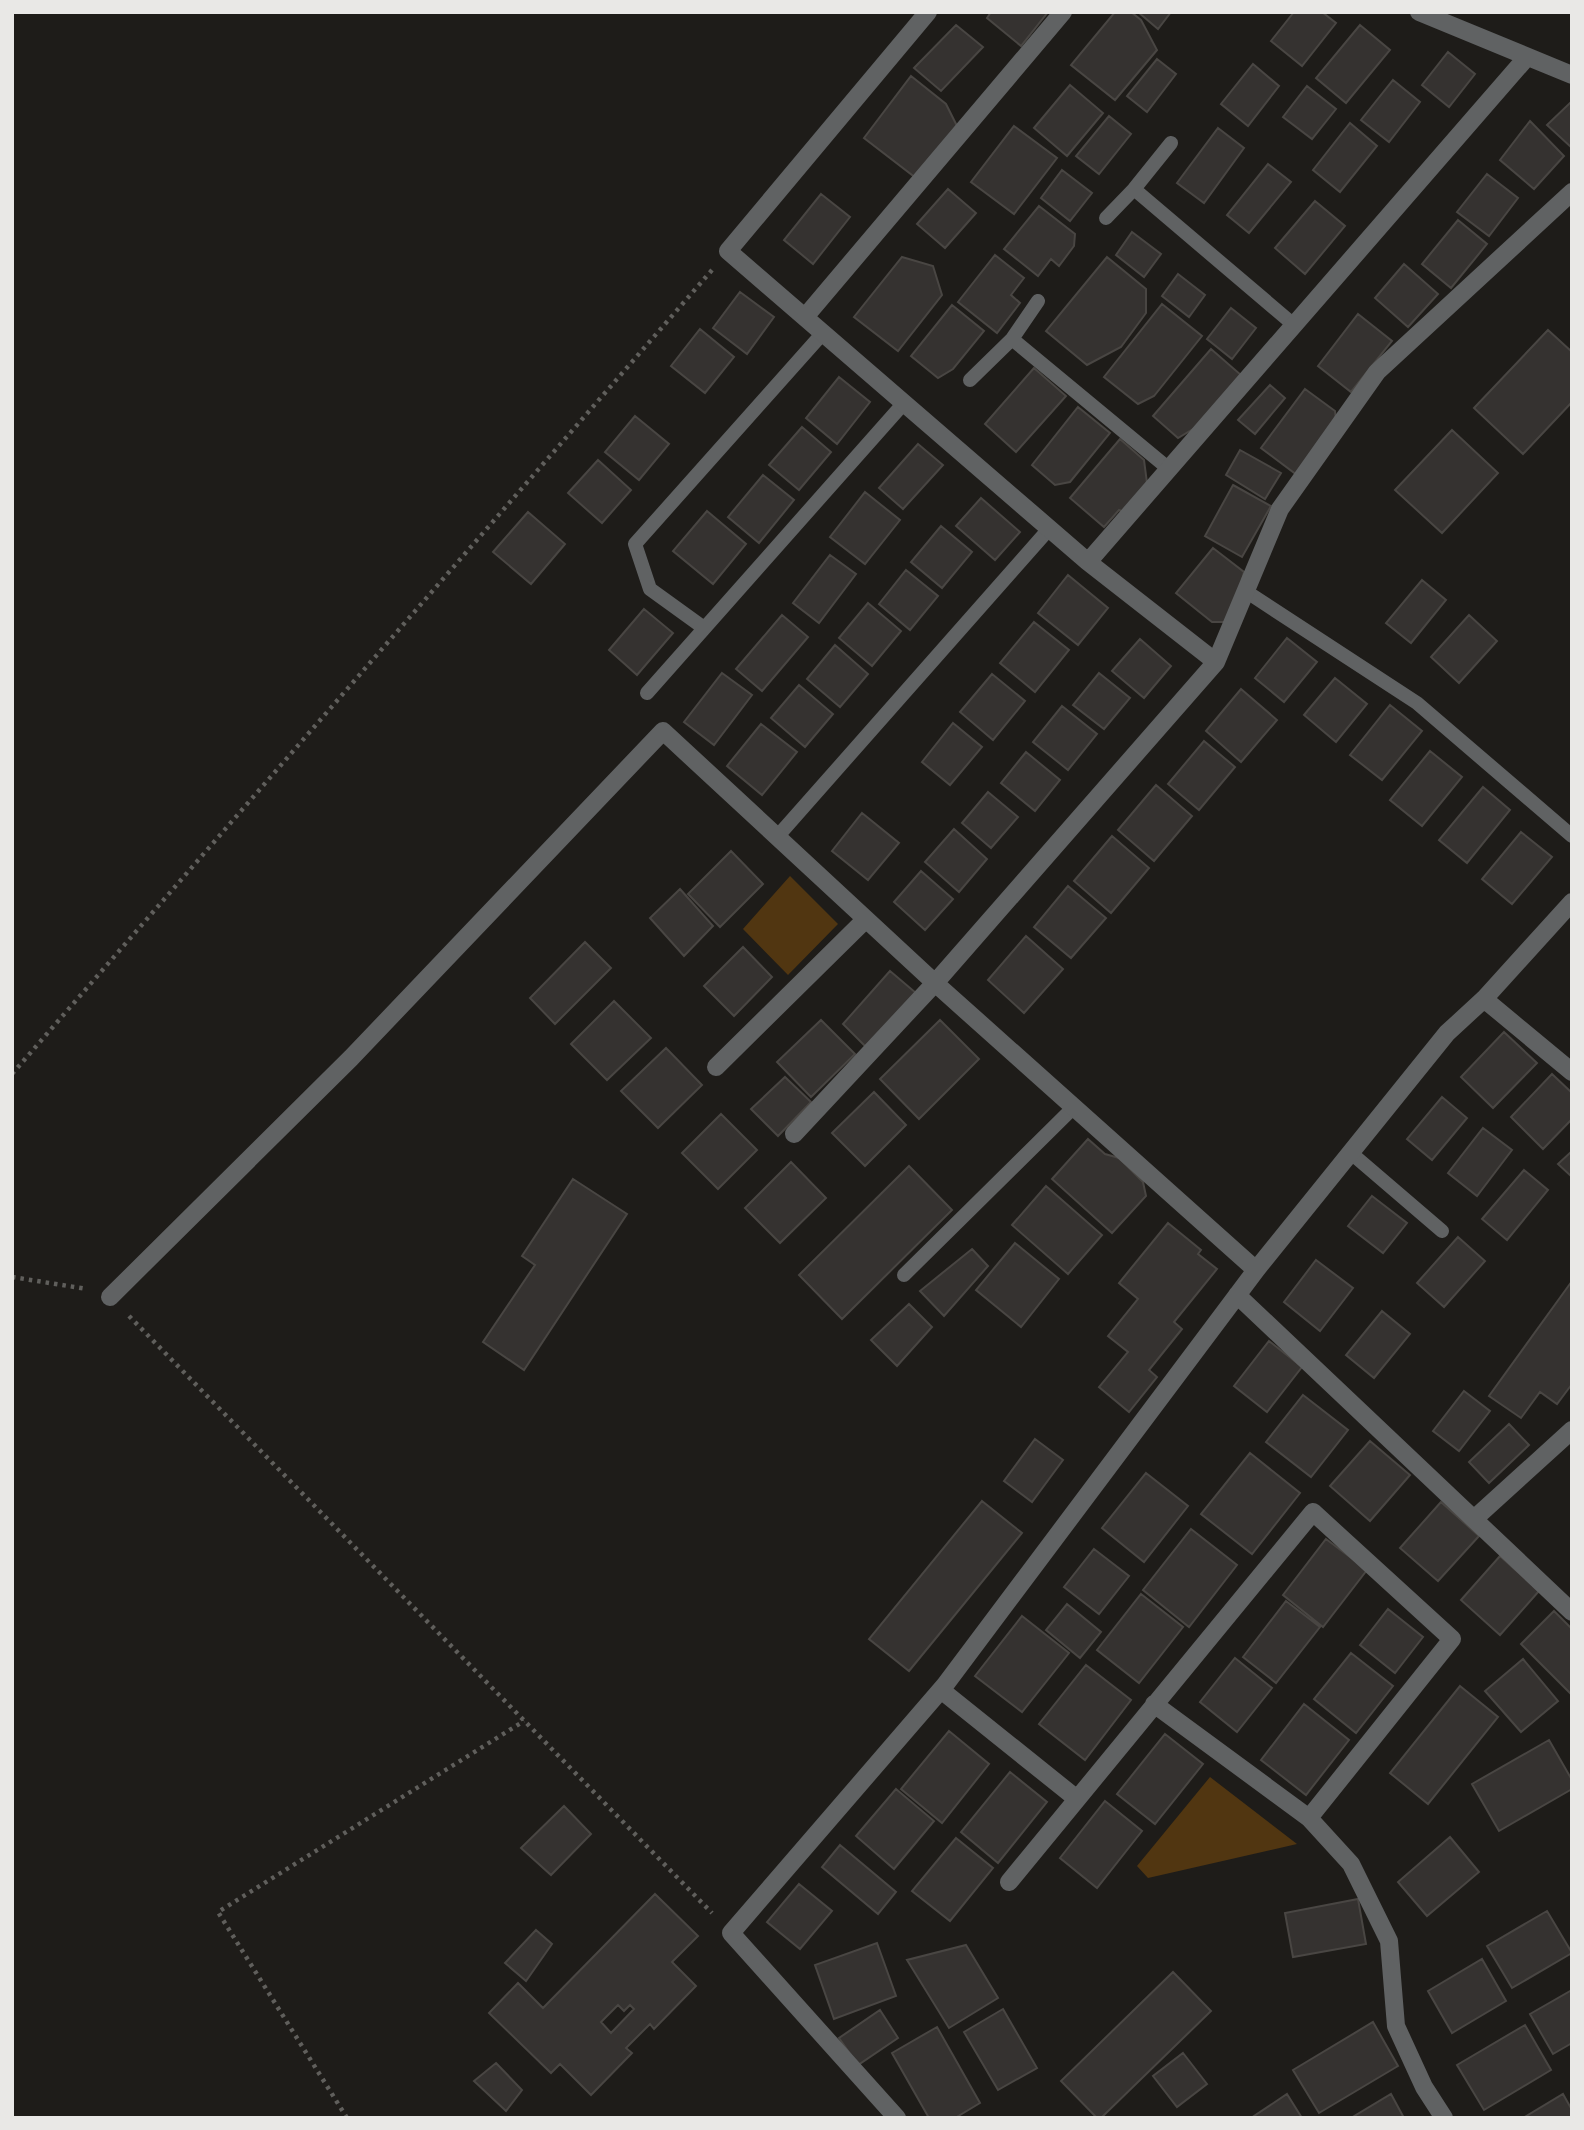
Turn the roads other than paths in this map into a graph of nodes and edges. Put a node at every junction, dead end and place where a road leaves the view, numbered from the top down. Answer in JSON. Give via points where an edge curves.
{"nodes":[{"id":1,"x":928,"y":12,"type":"edge"},
{"id":2,"x":1063,"y":12,"type":"edge"},
{"id":3,"x":1419,"y":12,"type":"edge"},
{"id":4,"x":1527,"y":57,"type":"junction"},
{"id":5,"x":1572,"y":75,"type":"edge"},
{"id":6,"x":1171,"y":143,"type":"dead end"},
{"id":7,"x":1135,"y":189,"type":"junction"},
{"id":8,"x":1572,"y":192,"type":"edge"},
{"id":9,"x":1106,"y":218,"type":"dead end"},
{"id":10,"x":1038,"y":301,"type":"dead end"},
{"id":11,"x":805,"y":317,"type":"junction"},
{"id":12,"x":1294,"y":325,"type":"junction"},
{"id":13,"x":823,"y":333,"type":"junction"},
{"id":14,"x":1012,"y":339,"type":"junction"},
{"id":15,"x":970,"y":380,"type":"dead end"},
{"id":16,"x":904,"y":403,"type":"junction"},
{"id":17,"x":1169,"y":469,"type":"junction"},
{"id":18,"x":1049,"y":529,"type":"junction"},
{"id":19,"x":1088,"y":562,"type":"junction"},
{"id":20,"x":1247,"y":592,"type":"junction"},
{"id":21,"x":704,"y":628,"type":"junction"},
{"id":22,"x":1216,"y":662,"type":"junction"},
{"id":23,"x":647,"y":693,"type":"dead end"},
{"id":24,"x":1572,"y":836,"type":"edge"},
{"id":25,"x":777,"y":837,"type":"junction"},
{"id":26,"x":1572,"y":902,"type":"edge"},
{"id":27,"x":866,"y":919,"type":"junction"},
{"id":28,"x":936,"y":983,"type":"junction"},
{"id":29,"x":1484,"y":999,"type":"junction"},
{"id":30,"x":716,"y":1067,"type":"dead end"},
{"id":31,"x":1572,"y":1072,"type":"edge"},
{"id":32,"x":1074,"y":1107,"type":"junction"},
{"id":33,"x":794,"y":1133,"type":"dead end"},
{"id":34,"x":1351,"y":1153,"type":"junction"},
{"id":35,"x":1443,"y":1231,"type":"dead end"},
{"id":36,"x":1256,"y":1270,"type":"junction"},
{"id":37,"x":904,"y":1275,"type":"dead end"},
{"id":38,"x":1237,"y":1295,"type":"junction"},
{"id":39,"x":110,"y":1297,"type":"road end"},
{"id":40,"x":1572,"y":1430,"type":"edge"},
{"id":41,"x":1474,"y":1519,"type":"junction"},
{"id":42,"x":1572,"y":1612,"type":"edge"},
{"id":43,"x":941,"y":1690,"type":"junction"},
{"id":44,"x":1154,"y":1704,"type":"junction"},
{"id":45,"x":1077,"y":1799,"type":"junction"},
{"id":46,"x":1309,"y":1818,"type":"junction"},
{"id":47,"x":1009,"y":1882,"type":"dead end"},
{"id":48,"x":897,"y":2118,"type":"edge"},
{"id":49,"x":1444,"y":2118,"type":"edge"}],
"edges":[{"from":1,"to":11,"type":"street","via":[[728,251]]},
{"from":2,"to":11,"type":"street"},
{"from":3,"to":4,"type":"street"},
{"from":4,"to":5,"type":"street"},
{"from":4,"to":12,"type":"street"},
{"from":6,"to":7,"type":"lane"},
{"from":7,"to":9,"type":"lane"},
{"from":7,"to":12,"type":"lane"},
{"from":8,"to":20,"type":"street","via":[[1377,372],[1280,509]]},
{"from":10,"to":14,"type":"lane"},
{"from":11,"to":13,"type":"street"},
{"from":12,"to":17,"type":"street"},
{"from":13,"to":16,"type":"street"},
{"from":13,"to":21,"type":"lane","via":[[635,544],[650,589]]},
{"from":14,"to":15,"type":"lane"},
{"from":14,"to":17,"type":"lane"},
{"from":16,"to":18,"type":"street"},
{"from":16,"to":21,"type":"lane"},
{"from":17,"to":19,"type":"street"},
{"from":18,"to":19,"type":"street"},
{"from":18,"to":25,"type":"lane"},
{"from":19,"to":22,"type":"street"},
{"from":20,"to":22,"type":"street"},
{"from":20,"to":24,"type":"lane","via":[[1417,703]]},
{"from":21,"to":23,"type":"lane"},
{"from":22,"to":28,"type":"street"},
{"from":25,"to":27,"type":"street"},
{"from":25,"to":39,"type":"street","via":[[663,731],[351,1058]]},
{"from":26,"to":29,"type":"street"},
{"from":27,"to":28,"type":"street"},
{"from":27,"to":30,"type":"street"},
{"from":28,"to":32,"type":"street"},
{"from":28,"to":33,"type":"street"},
{"from":29,"to":31,"type":"street"},
{"from":29,"to":34,"type":"street","via":[[1447,1033]]},
{"from":32,"to":36,"type":"street"},
{"from":32,"to":37,"type":"lane"},
{"from":34,"to":35,"type":"lane"},
{"from":34,"to":36,"type":"street"},
{"from":36,"to":38,"type":"street"},
{"from":38,"to":41,"type":"street"},
{"from":38,"to":43,"type":"street"},
{"from":40,"to":41,"type":"street"},
{"from":41,"to":42,"type":"street"},
{"from":43,"to":45,"type":"street"},
{"from":43,"to":48,"type":"street","via":[[731,1933]]},
{"from":44,"to":45,"type":"street"},
{"from":44,"to":46,"type":"street"},
{"from":44,"to":46,"type":"street","via":[[1312,1512],[1452,1639]]},
{"from":45,"to":47,"type":"street"},
{"from":46,"to":49,"type":"street","via":[[1351,1864],[1388,1941],[1396,2026]]}]}
